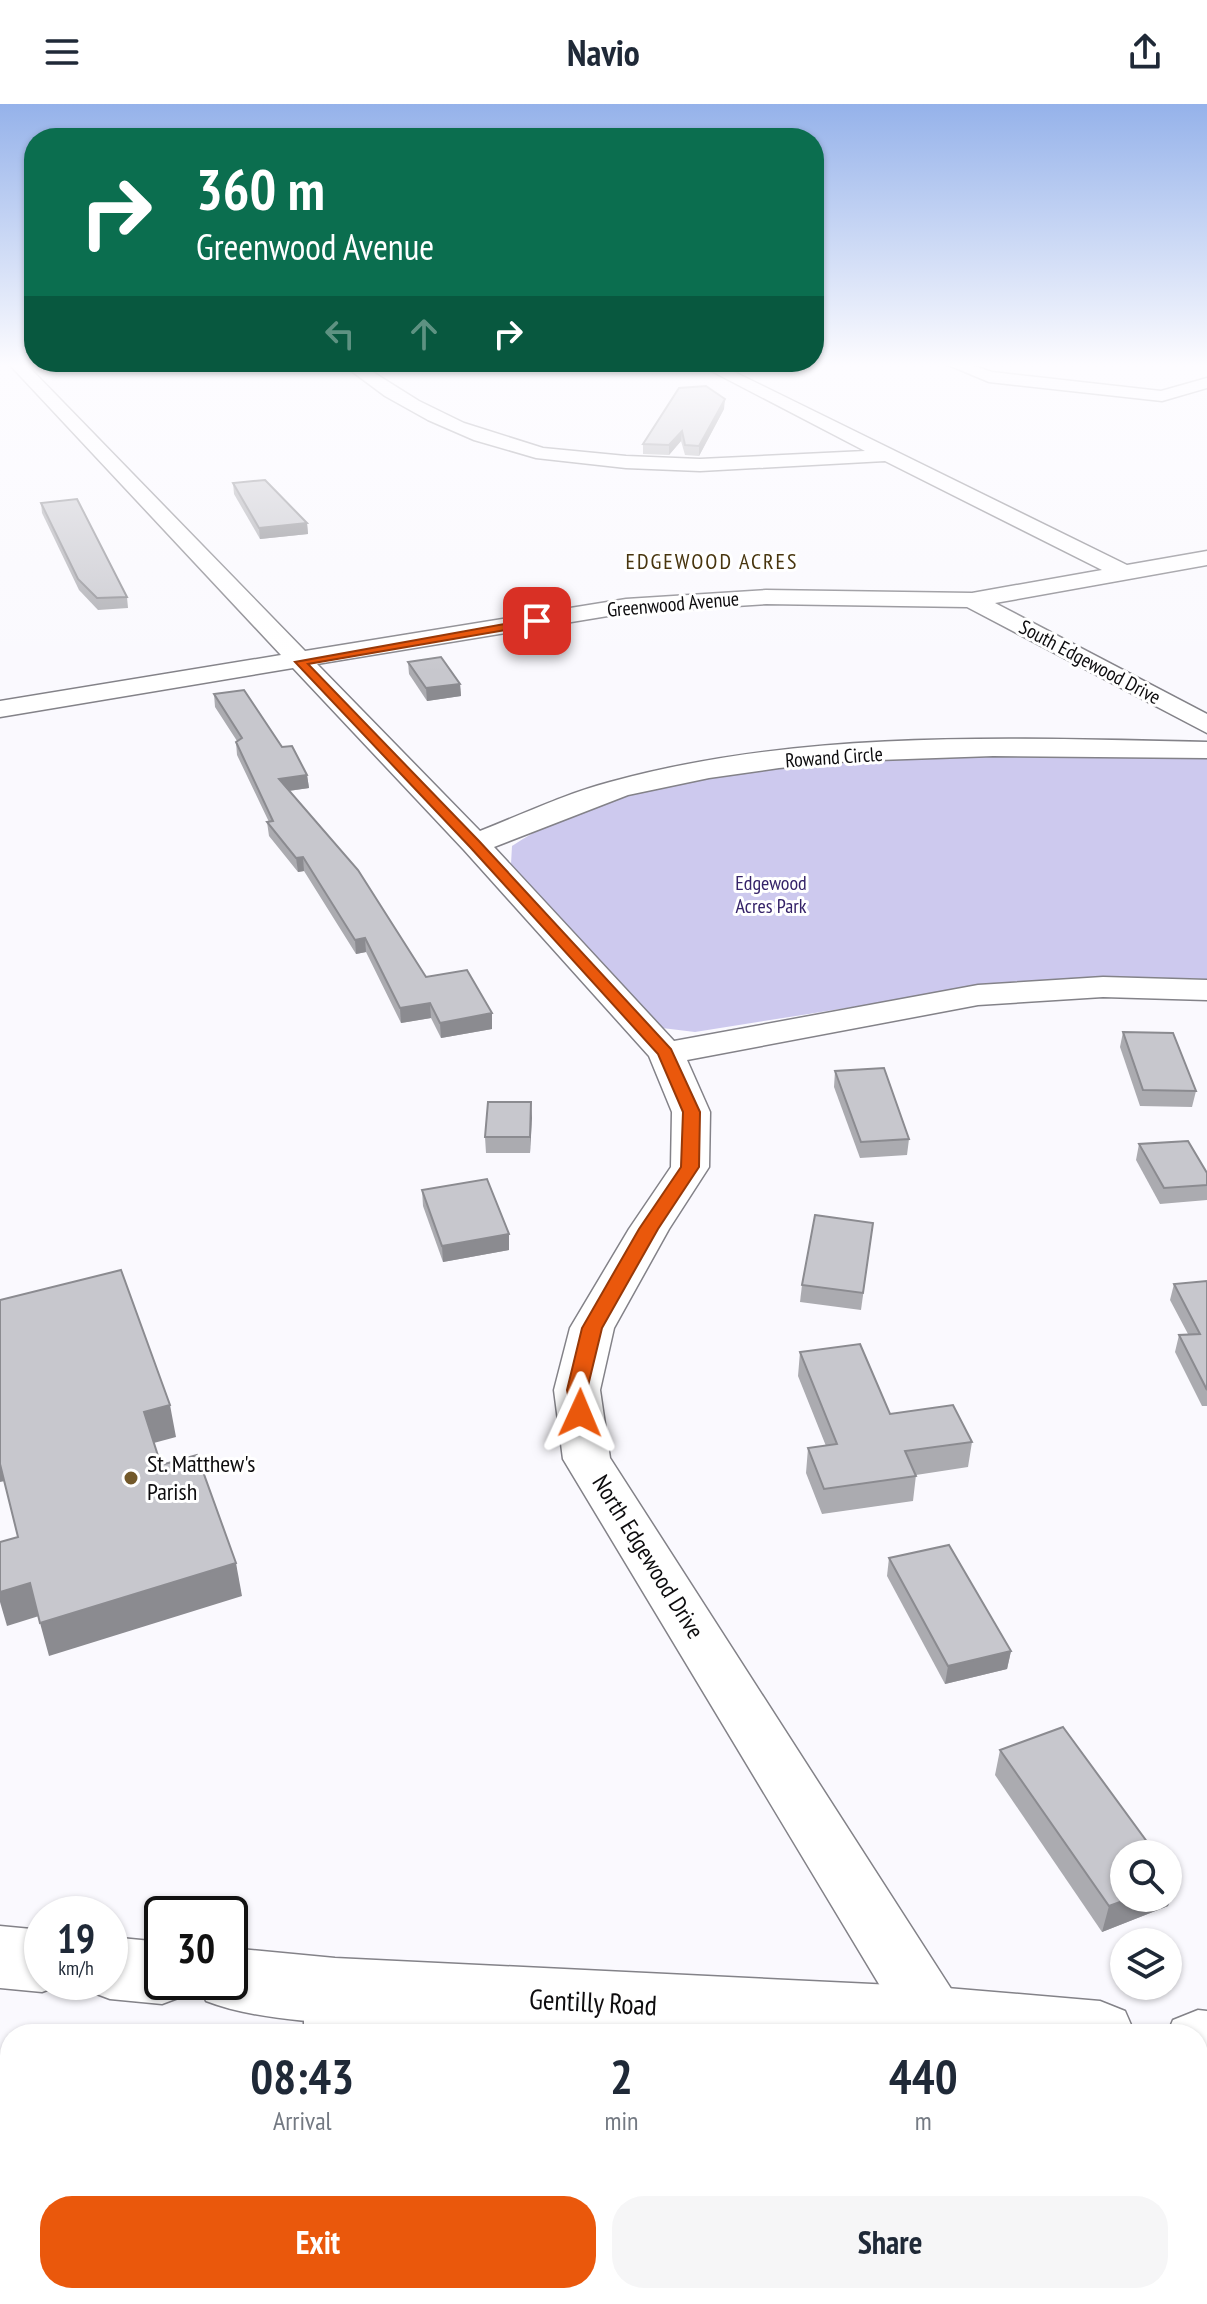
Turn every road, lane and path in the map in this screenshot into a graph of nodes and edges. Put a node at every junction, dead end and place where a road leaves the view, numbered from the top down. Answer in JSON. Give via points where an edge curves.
{"nodes":[{"id":1,"x":114,"y":467,"type":"edge"},
{"id":2,"x":910,"y":467,"type":"edge"},
{"id":3,"x":1207,"y":558,"type":"edge"},
{"id":4,"x":1125,"y":573,"type":"junction"},
{"id":5,"x":972,"y":600,"type":"junction"},
{"id":6,"x":300,"y":662,"type":"junction"},
{"id":7,"x":0,"y":709,"type":"edge"},
{"id":8,"x":1207,"y":725,"type":"edge"},
{"id":9,"x":1207,"y":750,"type":"edge"},
{"id":10,"x":475,"y":844,"type":"junction"},
{"id":11,"x":1207,"y":990,"type":"edge"},
{"id":12,"x":666,"y":1053,"type":"junction"},
{"id":13,"x":0,"y":1957,"type":"edge"},
{"id":14,"x":24,"y":1959,"type":"edge"},
{"id":15,"x":248,"y":1985,"type":"edge"},
{"id":16,"x":336,"y":2012,"type":"edge"},
{"id":17,"x":935,"y":2019,"type":"junction"},
{"id":18,"x":990,"y":2024,"type":"edge"}],
"edges":[{"from":1,"to":6,"type":"street","name":"North Edgewood Drive"},
{"from":2,"to":4,"type":"street"},
{"from":3,"to":4,"type":"street","name":"Greenwood Avenue"},
{"from":4,"to":5,"type":"street","name":"Greenwood Avenue"},
{"from":5,"to":6,"type":"street","name":"Greenwood Avenue","via":[[766,597],[626,606]]},
{"from":5,"to":8,"type":"street","name":"South Edgewood Drive"},
{"from":6,"to":7,"type":"street","name":"Greenwood Avenue"},
{"from":6,"to":10,"type":"street","name":"North Edgewood Drive"},
{"from":9,"to":10,"type":"street","name":"Rowand Circle","via":[[930,750],[711,768],[592,797]]},
{"from":10,"to":12,"type":"street","name":"North Edgewood Drive"},
{"from":11,"to":12,"type":"street","via":[[1103,987],[978,995]]},
{"from":12,"to":17,"type":"street","name":"North Edgewood Drive","via":[[691,1112],[690,1167],[592,1328],[577,1390],[587,1459]]},
{"from":13,"to":14,"type":"street"},
{"from":15,"to":16,"type":"street","name":"Gentilly Road"},
{"from":16,"to":17,"type":"street","name":"Gentilly Road"},
{"from":17,"to":18,"type":"street","name":"Gentilly Road"}]}
